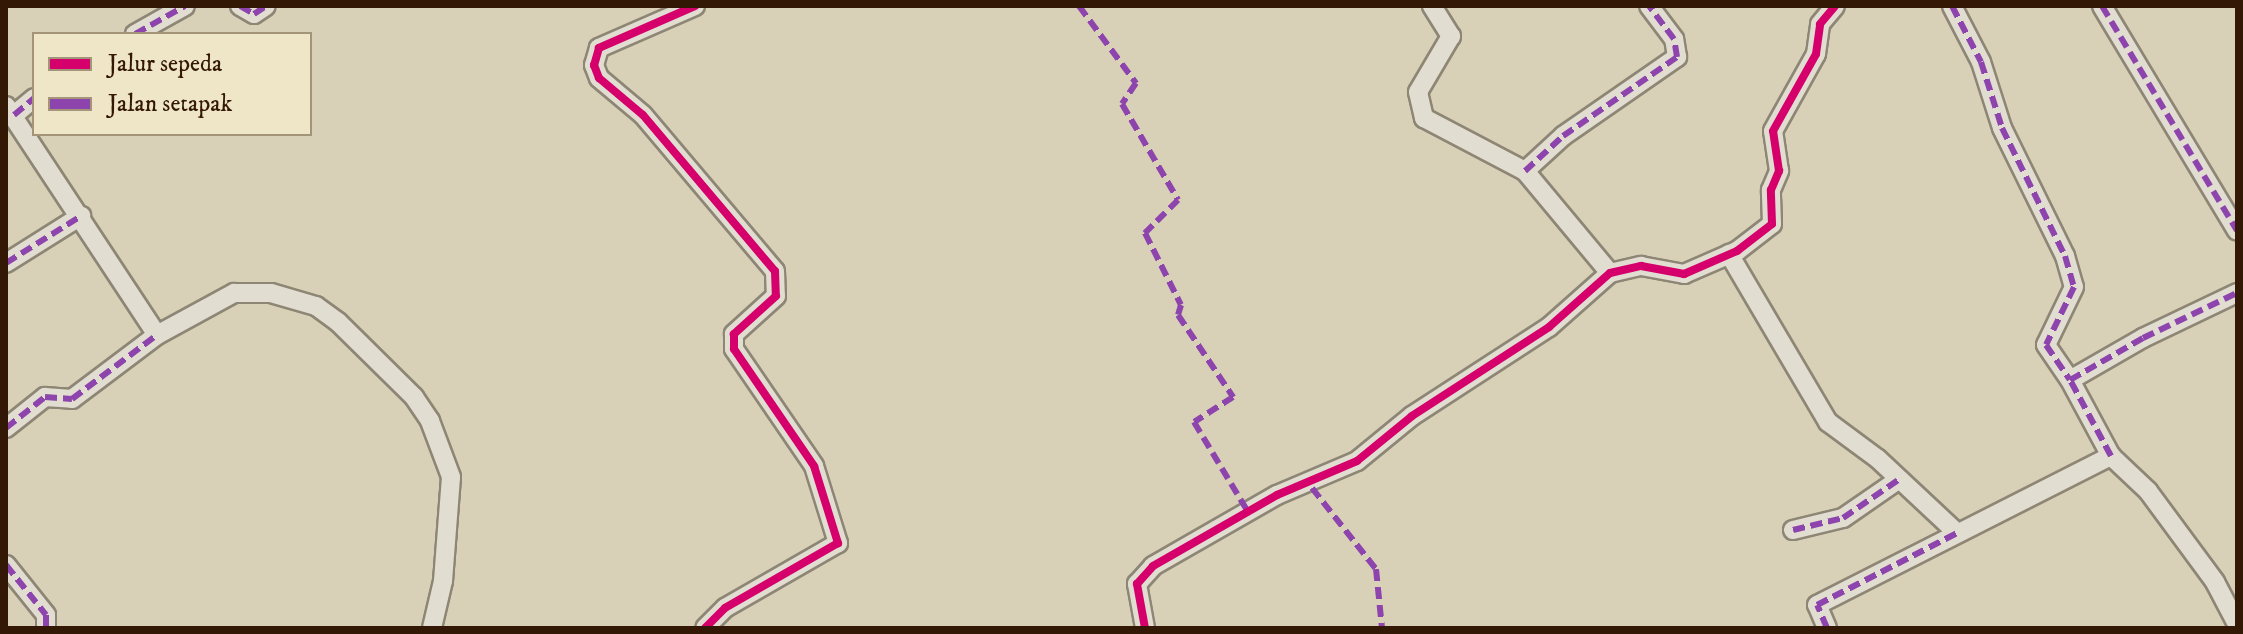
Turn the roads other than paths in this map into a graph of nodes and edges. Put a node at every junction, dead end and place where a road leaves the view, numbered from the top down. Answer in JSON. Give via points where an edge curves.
{"nodes":[{"id":1,"x":185,"y":6,"type":"edge"},
{"id":2,"x":240,"y":6,"type":"edge"},
{"id":3,"x":266,"y":6,"type":"edge"},
{"id":4,"x":695,"y":6,"type":"edge"},
{"id":5,"x":1432,"y":6,"type":"edge"},
{"id":6,"x":1649,"y":6,"type":"edge"},
{"id":7,"x":1835,"y":6,"type":"edge"},
{"id":8,"x":1952,"y":6,"type":"edge"},
{"id":9,"x":2102,"y":6,"type":"edge"},
{"id":10,"x":139,"y":32,"type":"edge"},
{"id":11,"x":32,"y":99,"type":"edge"},
{"id":12,"x":10,"y":110,"type":"edge"},
{"id":13,"x":1525,"y":171,"type":"junction"},
{"id":14,"x":81,"y":216,"type":"junction"},
{"id":15,"x":2237,"y":231,"type":"edge"},
{"id":16,"x":1729,"y":254,"type":"junction"},
{"id":17,"x":6,"y":263,"type":"edge"},
{"id":18,"x":1610,"y":273,"type":"junction"},
{"id":19,"x":2237,"y":293,"type":"edge"},
{"id":20,"x":157,"y":335,"type":"junction"},
{"id":21,"x":2070,"y":380,"type":"junction"},
{"id":22,"x":6,"y":428,"type":"edge"},
{"id":23,"x":2111,"y":456,"type":"junction"},
{"id":24,"x":1898,"y":480,"type":"junction"},
{"id":25,"x":1793,"y":530,"type":"dead end"},
{"id":26,"x":1957,"y":533,"type":"junction"},
{"id":27,"x":6,"y":565,"type":"edge"},
{"id":28,"x":2237,"y":624,"type":"edge"},
{"id":29,"x":46,"y":628,"type":"edge"},
{"id":30,"x":432,"y":628,"type":"edge"},
{"id":31,"x":705,"y":628,"type":"edge"},
{"id":32,"x":1145,"y":628,"type":"edge"},
{"id":33,"x":1827,"y":628,"type":"edge"}],
"edges":[{"from":1,"to":10,"type":"street"},
{"from":2,"to":3,"type":"street","via":[[254,14]]},
{"from":4,"to":31,"type":"street","via":[[599,48],[594,65],[599,78],[643,115],[775,271],[776,296],[734,334],[734,349],[814,466],[838,543],[725,608]]},
{"from":5,"to":13,"type":"street","via":[[1451,36],[1418,92],[1418,108],[1428,122]]},
{"from":6,"to":13,"type":"street","via":[[1674,39],[1677,57],[1563,136]]},
{"from":7,"to":16,"type":"street","via":[[1820,24],[1816,54],[1773,131],[1779,171],[1771,190],[1775,219]]},
{"from":8,"to":21,"type":"street","via":[[1981,62],[2002,128],[2065,256],[2074,287],[2046,345]]},
{"from":9,"to":15,"type":"street"},
{"from":11,"to":12,"type":"street"},
{"from":12,"to":14,"type":"street"},
{"from":13,"to":18,"type":"street"},
{"from":14,"to":17,"type":"street"},
{"from":14,"to":20,"type":"street"},
{"from":16,"to":18,"type":"street","via":[[1684,274],[1641,266]]},
{"from":16,"to":24,"type":"street","via":[[1828,422]]},
{"from":18,"to":32,"type":"street","via":[[1525,344],[1412,416],[1357,461],[1141,575],[1135,594]]},
{"from":19,"to":21,"type":"street"},
{"from":20,"to":22,"type":"street","via":[[72,399],[45,397]]},
{"from":20,"to":30,"type":"street","via":[[234,293],[271,293],[316,306],[393,372],[430,421],[451,477],[443,581]]},
{"from":21,"to":23,"type":"street"},
{"from":23,"to":26,"type":"street"},
{"from":23,"to":28,"type":"street","via":[[2148,491],[2215,582]]},
{"from":24,"to":25,"type":"street","via":[[1843,518]]},
{"from":24,"to":26,"type":"street"},
{"from":26,"to":33,"type":"street","via":[[1817,605]]},
{"from":27,"to":29,"type":"street","via":[[46,615]]}]}
